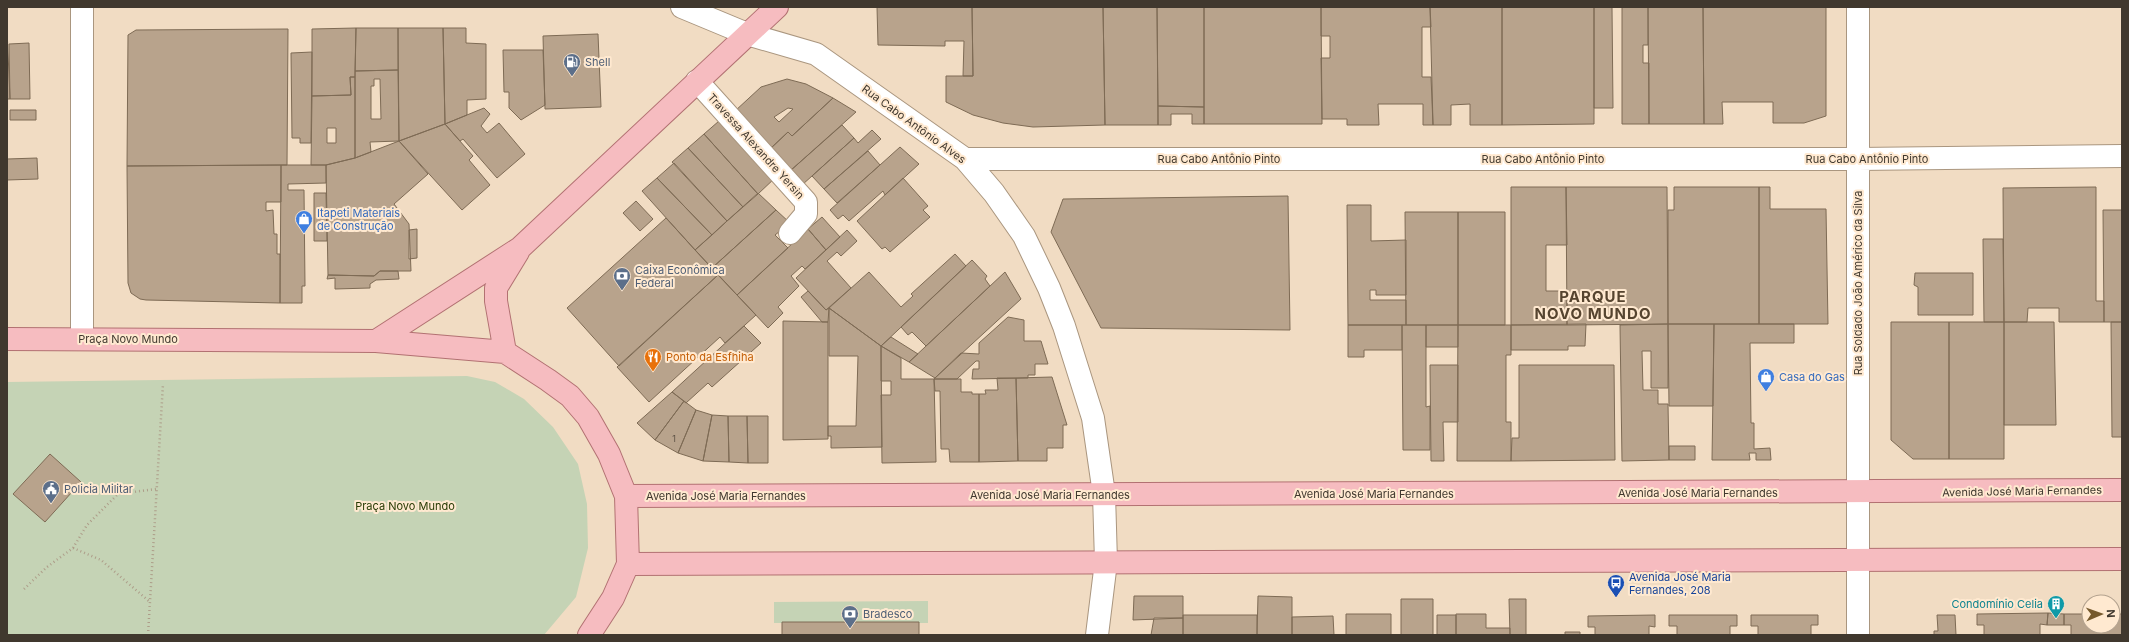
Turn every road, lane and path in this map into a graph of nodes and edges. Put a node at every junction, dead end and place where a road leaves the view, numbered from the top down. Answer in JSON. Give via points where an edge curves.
{"nodes":[{"id":1,"x":82,"y":7,"type":"edge"},
{"id":2,"x":682,"y":7,"type":"edge"},
{"id":3,"x":1858,"y":7,"type":"edge"},
{"id":4,"x":774,"y":8,"type":"edge"},
{"id":5,"x":747,"y":34,"type":"junction"},
{"id":6,"x":697,"y":81,"type":"junction"},
{"id":7,"x":2122,"y":156,"type":"edge"},
{"id":8,"x":965,"y":159,"type":"junction"},
{"id":9,"x":1858,"y":159,"type":"junction"},
{"id":10,"x":790,"y":233,"type":"dead end"},
{"id":11,"x":520,"y":248,"type":"junction"},
{"id":12,"x":7,"y":339,"type":"edge"},
{"id":13,"x":82,"y":339,"type":"junction"},
{"id":14,"x":376,"y":340,"type":"junction"},
{"id":15,"x":505,"y":352,"type":"junction"},
{"id":16,"x":163,"y":384,"type":"dead end"},
{"id":17,"x":156,"y":489,"type":"junction"},
{"id":18,"x":2122,"y":490,"type":"edge"},
{"id":19,"x":1858,"y":492,"type":"junction"},
{"id":20,"x":1104,"y":494,"type":"junction"},
{"id":21,"x":626,"y":496,"type":"junction"},
{"id":22,"x":73,"y":548,"type":"junction"},
{"id":23,"x":2122,"y":559,"type":"edge"},
{"id":24,"x":1858,"y":560,"type":"junction"},
{"id":25,"x":1106,"y":562,"type":"junction"},
{"id":26,"x":628,"y":564,"type":"junction"},
{"id":27,"x":24,"y":589,"type":"dead end"},
{"id":28,"x":150,"y":602,"type":"junction"},
{"id":29,"x":148,"y":635,"type":"edge"},
{"id":30,"x":589,"y":635,"type":"edge"},
{"id":31,"x":1097,"y":635,"type":"edge"},
{"id":32,"x":1858,"y":635,"type":"edge"}],
"edges":[{"from":1,"to":13,"type":"street"},
{"from":2,"to":5,"type":"street","name":"Rua Cabo Antônio Alves"},
{"from":3,"to":9,"type":"street","name":"Rua Soldado João Américo da Silva"},
{"from":4,"to":5,"type":"main road"},
{"from":5,"to":6,"type":"main road"},
{"from":5,"to":8,"type":"street","name":"Rua Cabo Antônio Alves","via":[[816,54]]},
{"from":6,"to":10,"type":"street","name":"Travessa Alexandre Yersin","via":[[806,202],[806,214]]},
{"from":6,"to":11,"type":"main road"},
{"from":7,"to":9,"type":"street","name":"Rua Cabo Antônio Pinto"},
{"from":8,"to":9,"type":"street","name":"Rua Cabo Antônio Pinto"},
{"from":8,"to":20,"type":"street","name":"Rua Cabo Antônio Alves","via":[[994,193],[1024,236],[1049,288],[1064,326],[1093,418]]},
{"from":9,"to":19,"type":"street","name":"Rua Soldado João Américo da Silva"},
{"from":11,"to":14,"type":"main road"},
{"from":11,"to":15,"type":"main road","via":[[496,288]]},
{"from":12,"to":13,"type":"main road","name":"Praça Novo Mundo"},
{"from":13,"to":14,"type":"main road","name":"Praça Novo Mundo"},
{"from":14,"to":15,"type":"main road","name":"Praça Novo Mundo"},
{"from":15,"to":21,"type":"main road","name":"Praça Novo Mundo","via":[[570,396],[588,417],[609,454]]},
{"from":16,"to":17,"type":"path"},
{"from":17,"to":22,"type":"path","via":[[118,494],[88,525]]},
{"from":17,"to":28,"type":"path"},
{"from":18,"to":19,"type":"main road","name":"Avenida José Maria Fernandes"},
{"from":19,"to":20,"type":"main road","name":"Avenida José Maria Fernandes"},
{"from":19,"to":24,"type":"street","name":"Rua Soldado João Américo da Silva"},
{"from":20,"to":21,"type":"main road","name":"Avenida José Maria Fernandes"},
{"from":20,"to":25,"type":"street","name":"Rua Cabo Antônio Alves"},
{"from":21,"to":26,"type":"main road","name":"Praça Novo Mundo"},
{"from":22,"to":27,"type":"path","via":[[47,567]]},
{"from":22,"to":28,"type":"path","via":[[101,560]]},
{"from":23,"to":24,"type":"main road"},
{"from":24,"to":25,"type":"main road"},
{"from":24,"to":32,"type":"street","name":"Rua Soldado João Américo da Silva"},
{"from":25,"to":26,"type":"main road"},
{"from":25,"to":31,"type":"street","name":"Rua Cabo Antônio Alves"},
{"from":26,"to":30,"type":"main road","name":"Praça Novo Mundo","via":[[613,598]]},
{"from":28,"to":29,"type":"path"}]}
